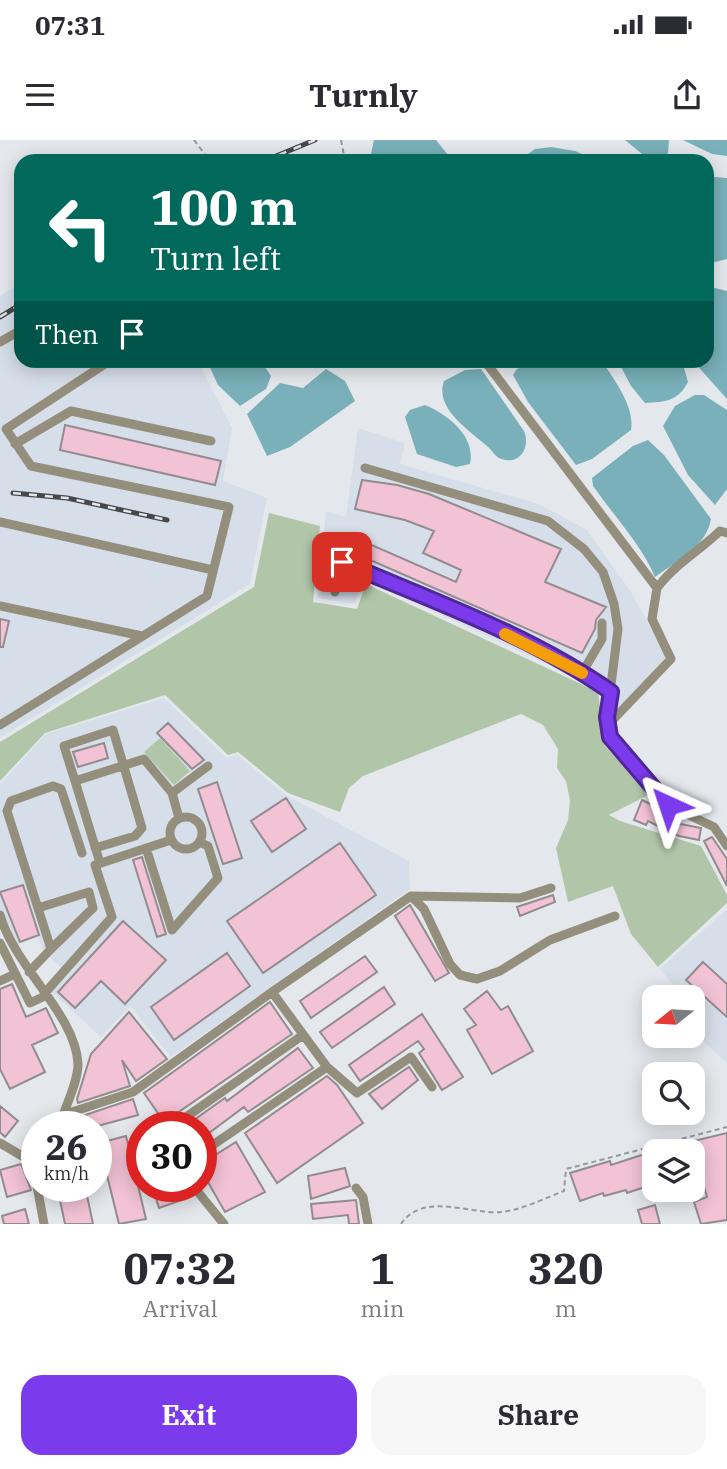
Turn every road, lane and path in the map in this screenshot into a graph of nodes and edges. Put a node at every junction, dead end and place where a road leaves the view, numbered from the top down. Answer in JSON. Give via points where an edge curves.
{"nodes":[{"id":1,"x":194,"y":140,"type":"edge"},
{"id":2,"x":205,"y":154,"type":"edge"},
{"id":3,"x":99,"y":368,"type":"edge"},
{"id":4,"x":493,"y":368,"type":"edge"},
{"id":5,"x":211,"y":442,"type":"dead end"},
{"id":6,"x":15,"y":444,"type":"junction"},
{"id":7,"x":365,"y":468,"type":"dead end"},
{"id":8,"x":0,"y":522,"type":"edge"},
{"id":9,"x":727,"y":533,"type":"edge"},
{"id":10,"x":213,"y":569,"type":"junction"},
{"id":11,"x":657,"y":588,"type":"junction"},
{"id":12,"x":335,"y":592,"type":"dead end"},
{"id":13,"x":0,"y":606,"type":"edge"},
{"id":14,"x":602,"y":623,"type":"dead end"},
{"id":15,"x":142,"y":636,"type":"junction"},
{"id":16,"x":582,"y":673,"type":"junction"},
{"id":17,"x":611,"y":692,"type":"junction"},
{"id":18,"x":3,"y":721,"type":"edge"},
{"id":19,"x":607,"y":721,"type":"junction"},
{"id":20,"x":124,"y":765,"type":"junction"},
{"id":21,"x":208,"y":766,"type":"dead end"},
{"id":22,"x":75,"y":781,"type":"junction"},
{"id":23,"x":172,"y":793,"type":"junction"},
{"id":24,"x":179,"y":818,"type":"junction"},
{"id":25,"x":172,"y":840,"type":"junction"},
{"id":26,"x":199,"y":842,"type":"junction"},
{"id":27,"x":727,"y":846,"type":"edge"},
{"id":28,"x":95,"y":848,"type":"junction"},
{"id":29,"x":146,"y":848,"type":"junction"},
{"id":30,"x":82,"y":853,"type":"dead end"},
{"id":31,"x":100,"y":863,"type":"junction"},
{"id":32,"x":551,"y":888,"type":"dead end"},
{"id":33,"x":411,"y":896,"type":"junction"},
{"id":34,"x":38,"y":908,"type":"junction"},
{"id":35,"x":0,"y":915,"type":"edge"},
{"id":36,"x":615,"y":916,"type":"dead end"},
{"id":37,"x":0,"y":943,"type":"edge"},
{"id":38,"x":51,"y":949,"type":"junction"},
{"id":39,"x":29,"y":972,"type":"junction"},
{"id":40,"x":15,"y":974,"type":"junction"},
{"id":41,"x":0,"y":981,"type":"edge"},
{"id":42,"x":272,"y":992,"type":"junction"},
{"id":43,"x":45,"y":995,"type":"junction"},
{"id":44,"x":303,"y":1035,"type":"junction"},
{"id":45,"x":327,"y":1067,"type":"junction"},
{"id":46,"x":432,"y":1087,"type":"dead end"},
{"id":47,"x":64,"y":1111,"type":"edge"},
{"id":48,"x":78,"y":1111,"type":"edge"},
{"id":49,"x":195,"y":1111,"type":"edge"},
{"id":50,"x":727,"y":1128,"type":"edge"},
{"id":51,"x":217,"y":1142,"type":"edge"},
{"id":52,"x":0,"y":1143,"type":"edge"},
{"id":53,"x":21,"y":1154,"type":"edge"},
{"id":54,"x":356,"y":1188,"type":"dead end"},
{"id":55,"x":40,"y":1202,"type":"edge"},
{"id":56,"x":206,"y":1202,"type":"edge"},
{"id":57,"x":44,"y":1224,"type":"edge"},
{"id":58,"x":224,"y":1224,"type":"edge"},
{"id":59,"x":368,"y":1224,"type":"edge"},
{"id":60,"x":401,"y":1224,"type":"edge"}],
"edges":[{"from":1,"to":2,"type":"path"},
{"from":3,"to":6,"type":"street","via":[[6,429]]},
{"from":4,"to":11,"type":"street"},
{"from":5,"to":6,"type":"street","via":[[71,411]]},
{"from":6,"to":10,"type":"street","via":[[31,466],[229,508]]},
{"from":7,"to":17,"type":"street","via":[[548,520],[584,549],[603,572],[614,604],[618,629]]},
{"from":8,"to":10,"type":"street"},
{"from":9,"to":11,"type":"street","via":[[720,531],[669,572]]},
{"from":10,"to":15,"type":"street","via":[[207,596]]},
{"from":11,"to":19,"type":"street","via":[[652,619],[671,659]]},
{"from":12,"to":16,"type":"street","via":[[342,562]]},
{"from":13,"to":15,"type":"street"},
{"from":14,"to":16,"type":"street","via":[[602,639]]},
{"from":15,"to":18,"type":"street"},
{"from":16,"to":17,"type":"street"},
{"from":17,"to":19,"type":"street"},
{"from":19,"to":27,"type":"street","via":[[610,737],[668,805],[714,827]]},
{"from":20,"to":22,"type":"street"},
{"from":20,"to":22,"type":"street","via":[[113,730],[64,746]]},
{"from":20,"to":23,"type":"street","via":[[144,759]]},
{"from":20,"to":28,"type":"street","via":[[141,831]]},
{"from":21,"to":23,"type":"street"},
{"from":22,"to":28,"type":"street"},
{"from":23,"to":24,"type":"street"},
{"from":24,"to":25,"type":"street","via":[[173,824]]},
{"from":24,"to":26,"type":"street","via":[[195,820],[202,834]]},
{"from":25,"to":26,"type":"street","via":[[184,849]]},
{"from":25,"to":29,"type":"street"},
{"from":26,"to":29,"type":"street","via":[[208,846],[218,878],[172,930]]},
{"from":28,"to":31,"type":"street"},
{"from":29,"to":31,"type":"street"},
{"from":30,"to":34,"type":"street","via":[[61,789],[53,786],[11,801],[7,811]]},
{"from":31,"to":43,"type":"street","via":[[95,865],[112,917]]},
{"from":32,"to":33,"type":"street","via":[[520,898]]},
{"from":33,"to":36,"type":"street","via":[[424,909],[450,964],[460,975],[477,979],[500,971],[550,940]]},
{"from":33,"to":42,"type":"street"},
{"from":34,"to":38,"type":"street"},
{"from":34,"to":38,"type":"street","via":[[89,892],[93,908]]},
{"from":35,"to":39,"type":"street","via":[[7,938]]},
{"from":37,"to":40,"type":"street"},
{"from":38,"to":39,"type":"street"},
{"from":39,"to":43,"type":"street"},
{"from":40,"to":41,"type":"street"},
{"from":40,"to":43,"type":"street","via":[[30,1003]]},
{"from":42,"to":44,"type":"street"},
{"from":42,"to":48,"type":"street","via":[[134,1093]]},
{"from":43,"to":47,"type":"street","via":[[75,1048],[78,1066]]},
{"from":44,"to":45,"type":"street"},
{"from":44,"to":49,"type":"street"},
{"from":45,"to":46,"type":"street","via":[[357,1093],[411,1057]]},
{"from":45,"to":51,"type":"street"},
{"from":50,"to":60,"type":"path","via":[[566,1169],[564,1191],[503,1212],[443,1206],[422,1209]]},
{"from":52,"to":53,"type":"street"},
{"from":54,"to":59,"type":"street","via":[[363,1197]]},
{"from":55,"to":57,"type":"street"},
{"from":56,"to":58,"type":"street"}]}
